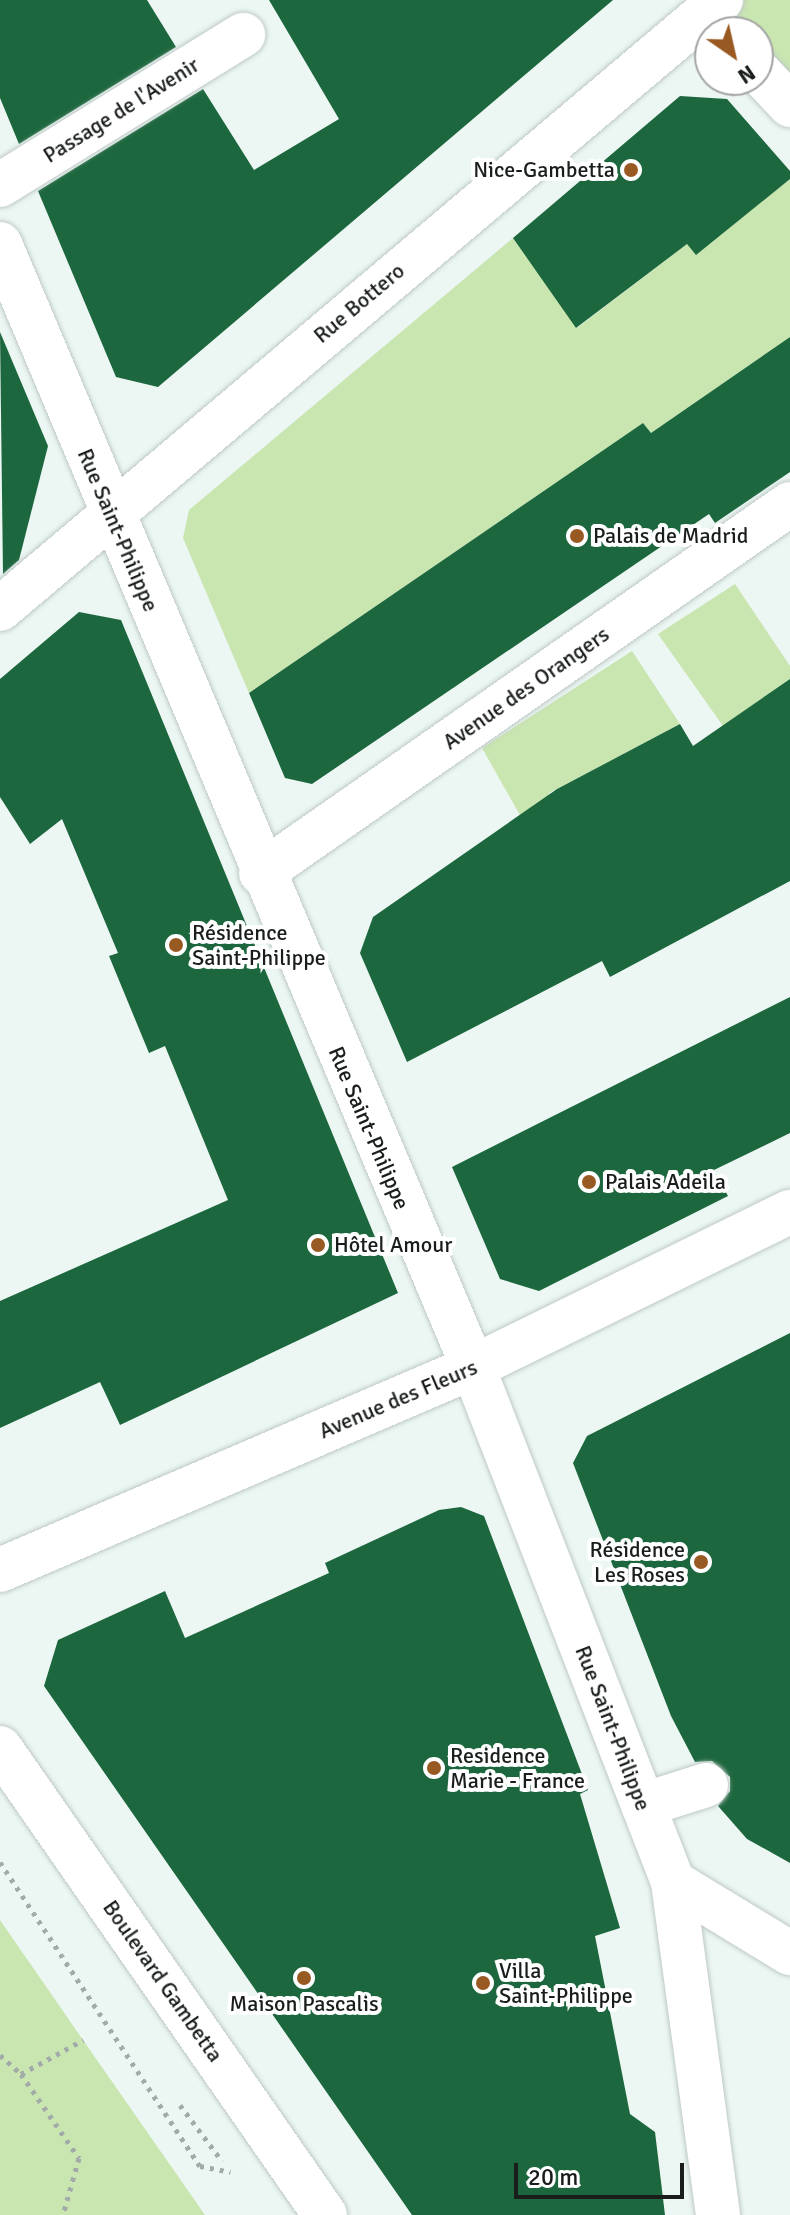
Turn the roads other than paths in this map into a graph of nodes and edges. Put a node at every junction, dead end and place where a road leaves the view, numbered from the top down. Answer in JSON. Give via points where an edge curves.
{"nodes":[{"id":1,"x":710,"y":11,"type":"edge"},
{"id":2,"x":243,"y":35,"type":"dead end"},
{"id":3,"x":774,"y":88,"type":"edge"},
{"id":4,"x":790,"y":105,"type":"edge"},
{"id":5,"x":0,"y":185,"type":"edge"},
{"id":6,"x":0,"y":244,"type":"edge"},
{"id":7,"x":790,"y":504,"type":"edge"},
{"id":8,"x":110,"y":512,"type":"junction"},
{"id":9,"x":0,"y":609,"type":"edge"},
{"id":10,"x":261,"y":873,"type":"junction"},
{"id":11,"x":790,"y":1212,"type":"edge"},
{"id":12,"x":473,"y":1367,"type":"junction"},
{"id":13,"x":0,"y":1570,"type":"edge"},
{"id":14,"x":0,"y":1748,"type":"edge"},
{"id":15,"x":706,"y":1785,"type":"dead end"},
{"id":16,"x":643,"y":1805,"type":"junction"},
{"id":17,"x":673,"y":1882,"type":"junction"},
{"id":18,"x":790,"y":1953,"type":"edge"},
{"id":19,"x":325,"y":2215,"type":"edge"},
{"id":20,"x":718,"y":2215,"type":"edge"}],
"edges":[{"from":1,"to":8,"type":"street","name":"Rue Bottero"},
{"from":2,"to":5,"type":"street","name":"Passage de l'Avenir"},
{"from":3,"to":4,"type":"street"},
{"from":6,"to":8,"type":"street","name":"Rue Saint-Philippe"},
{"from":7,"to":10,"type":"street","name":"Avenue des Orangers"},
{"from":8,"to":9,"type":"street","name":"Rue Bottero"},
{"from":8,"to":10,"type":"street","name":"Rue Saint-Philippe"},
{"from":10,"to":12,"type":"street","name":"Rue Saint-Philippe"},
{"from":11,"to":12,"type":"street","name":"Avenue des Fleurs"},
{"from":12,"to":13,"type":"street","name":"Avenue des Fleurs"},
{"from":12,"to":16,"type":"street","name":"Rue Saint-Philippe"},
{"from":14,"to":19,"type":"street","name":"Boulevard Gambetta"},
{"from":15,"to":16,"type":"street"},
{"from":16,"to":17,"type":"street","name":"Rue Saint-Philippe"},
{"from":17,"to":18,"type":"street"},
{"from":17,"to":20,"type":"street","name":"Rue Saint-Philippe"}]}
